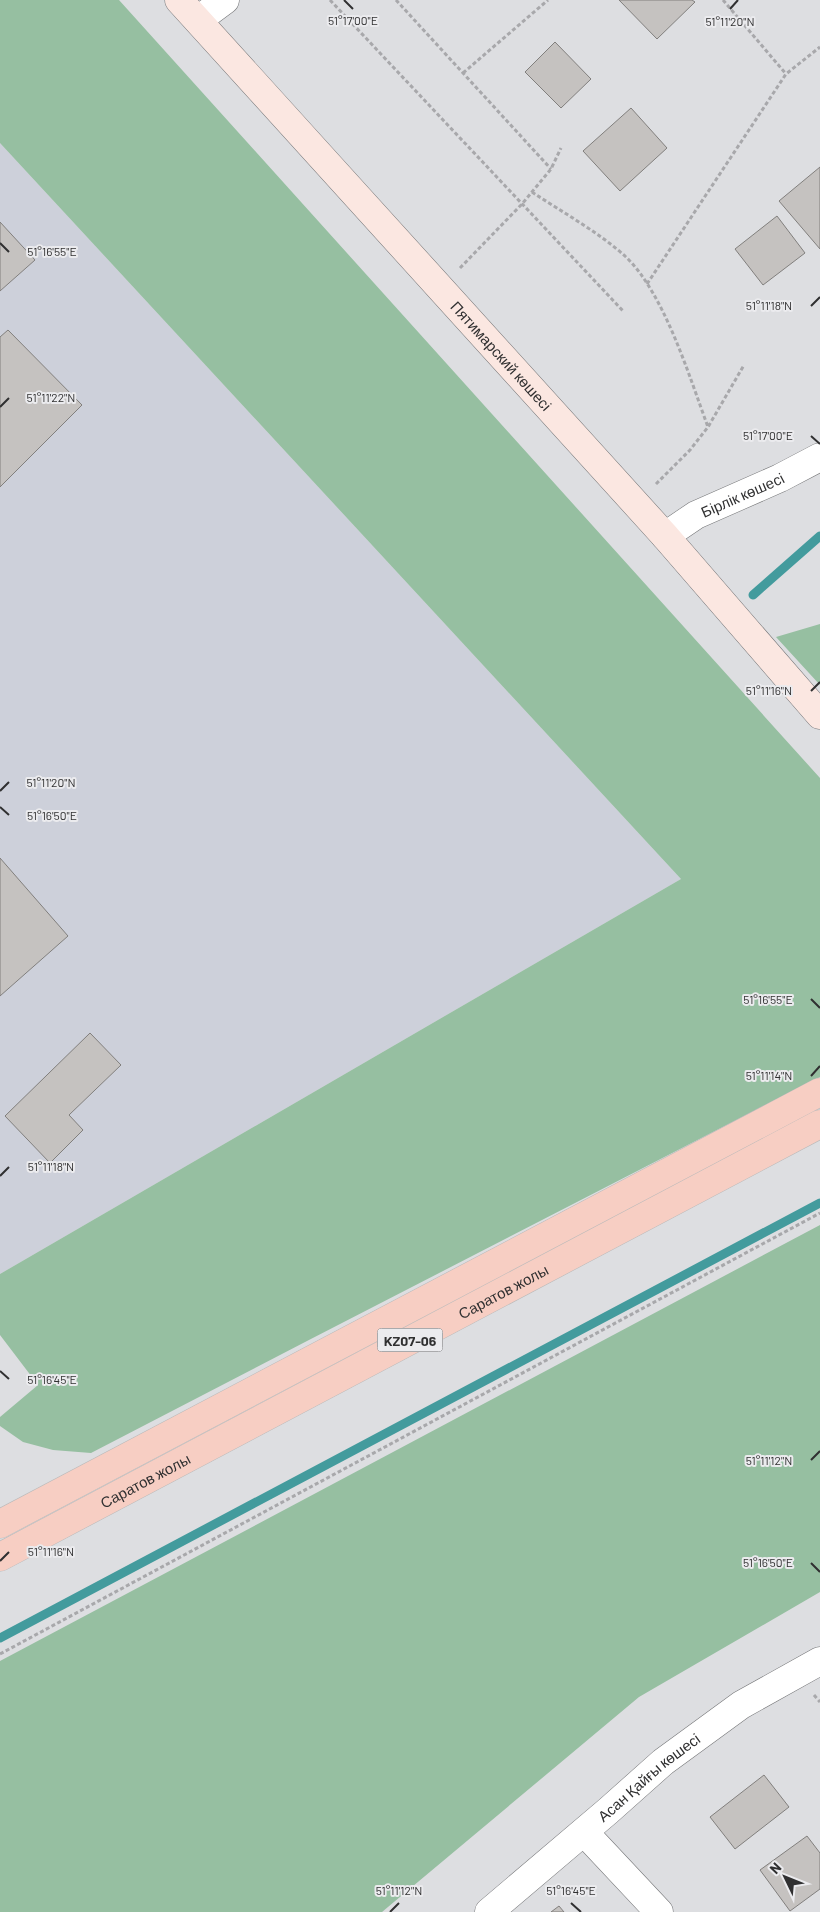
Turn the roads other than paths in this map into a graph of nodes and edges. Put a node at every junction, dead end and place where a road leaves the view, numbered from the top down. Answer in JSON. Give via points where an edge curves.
{"nodes":[{"id":1,"x":179,"y":0,"type":"edge"},
{"id":2,"x":225,"y":0,"type":"edge"},
{"id":3,"x":198,"y":20,"type":"junction"},
{"id":4,"x":820,"y":457,"type":"edge"},
{"id":5,"x":665,"y":536,"type":"junction"},
{"id":6,"x":820,"y":715,"type":"edge"},
{"id":7,"x":820,"y":1092,"type":"edge"},
{"id":8,"x":820,"y":1124,"type":"edge"},
{"id":9,"x":0,"y":1524,"type":"edge"},
{"id":10,"x":0,"y":1557,"type":"edge"},
{"id":11,"x":820,"y":1661,"type":"edge"},
{"id":12,"x":584,"y":1832,"type":"junction"},
{"id":13,"x":489,"y":1912,"type":"edge"},
{"id":14,"x":658,"y":1912,"type":"edge"}],
"edges":[{"from":1,"to":3,"type":"main road","name":"Пятимарский көшесі"},
{"from":2,"to":3,"type":"street"},
{"from":3,"to":5,"type":"main road","name":"Пятимарский көшесі"},
{"from":4,"to":5,"type":"street","name":"Бірлік көшесі","via":[[696,515]]},
{"from":5,"to":6,"type":"main road","name":"Пятимарский көшесі"},
{"from":7,"to":9,"type":"main road","name":"Саратов жолы","number":"KZ07-06"},
{"from":8,"to":10,"type":"main road","name":"Саратов жолы","number":"KZ07-06"},
{"from":11,"to":12,"type":"street","name":"Асан Қайғы көшесі","via":[[741,1705],[663,1762]]},
{"from":12,"to":13,"type":"street","name":"Асан Қайғы көшесі"},
{"from":12,"to":14,"type":"street"}]}
